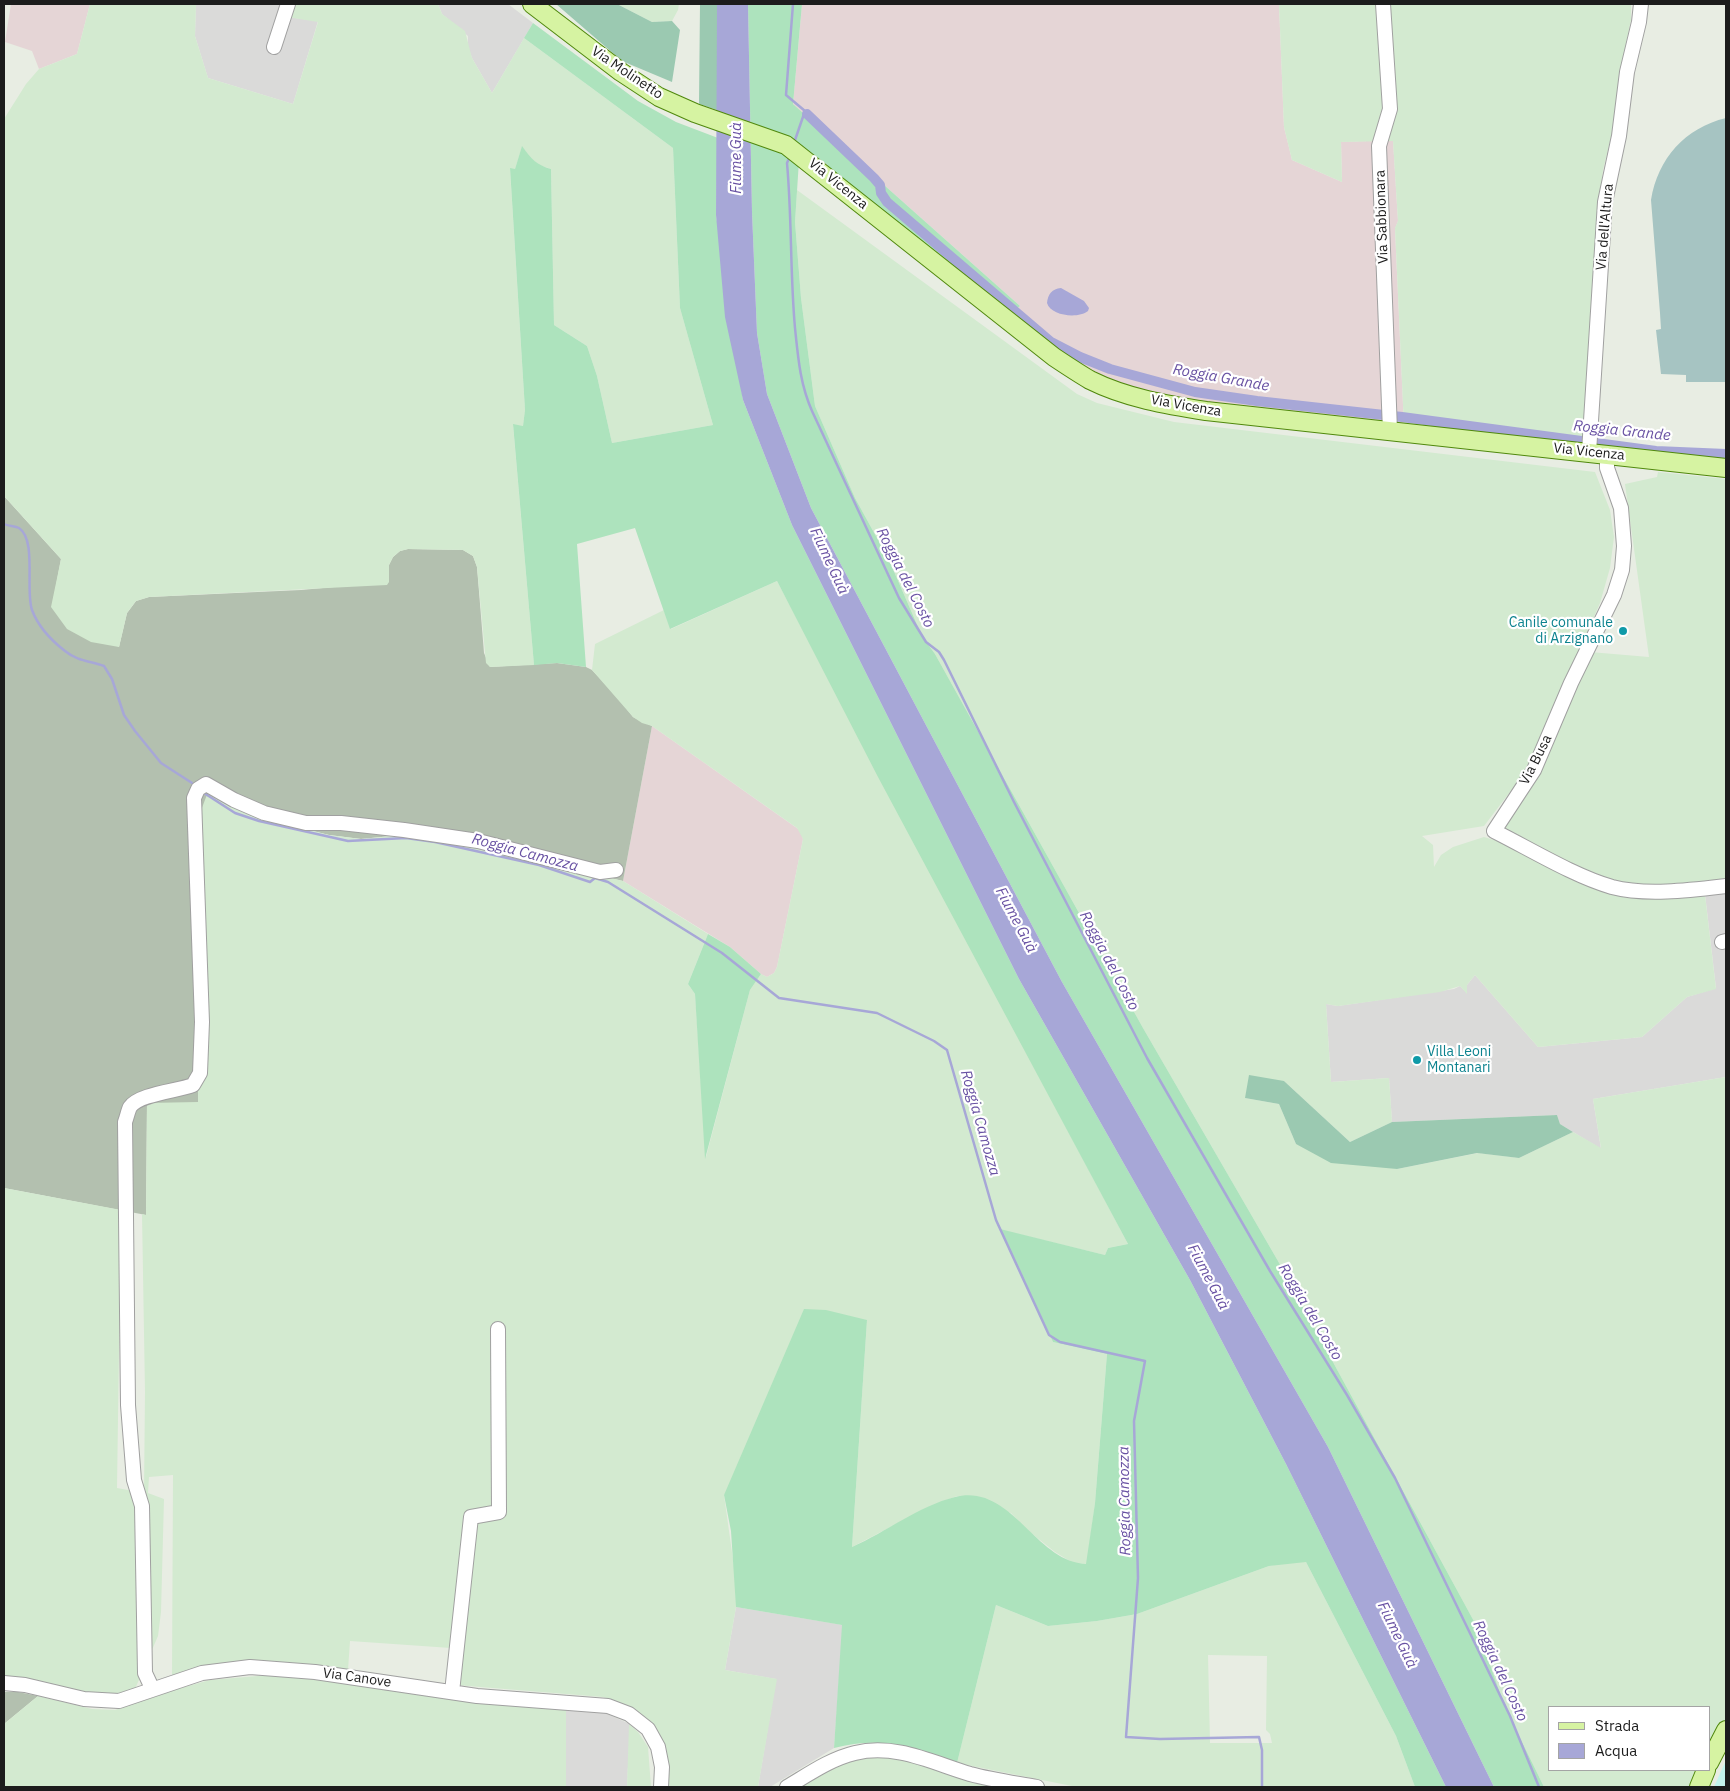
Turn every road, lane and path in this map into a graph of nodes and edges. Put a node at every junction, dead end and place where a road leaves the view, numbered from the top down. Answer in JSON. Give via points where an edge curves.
{"nodes":[{"id":1,"x":288,"y":4,"type":"edge"},
{"id":2,"x":532,"y":4,"type":"edge"},
{"id":3,"x":1383,"y":4,"type":"edge"},
{"id":4,"x":1641,"y":4,"type":"edge"},
{"id":5,"x":274,"y":47,"type":"dead end"},
{"id":6,"x":731,"y":125,"type":"joint"},
{"id":7,"x":1390,"y":431,"type":"junction"},
{"id":8,"x":1598,"y":453,"type":"junction"},
{"id":9,"x":1726,"y":468,"type":"edge"},
{"id":10,"x":616,"y":870,"type":"dead end"},
{"id":11,"x":1726,"y":886,"type":"edge"},
{"id":12,"x":498,"y":1329,"type":"dead end"},
{"id":13,"x":4,"y":1683,"type":"edge"},
{"id":14,"x":152,"y":1688,"type":"junction"},
{"id":15,"x":452,"y":1692,"type":"junction"},
{"id":16,"x":1726,"y":1730,"type":"edge"},
{"id":17,"x":1710,"y":1761,"type":"edge"},
{"id":18,"x":1706,"y":1771,"type":"edge"},
{"id":19,"x":662,"y":1787,"type":"edge"},
{"id":20,"x":787,"y":1787,"type":"edge"},
{"id":21,"x":1037,"y":1787,"type":"edge"},
{"id":22,"x":1699,"y":1787,"type":"edge"}],
"edges":[{"from":1,"to":5,"type":"street"},
{"from":2,"to":6,"type":"main road","name":"Via Molinetto","via":[[659,97]]},
{"from":3,"to":7,"type":"street","name":"Via Sabbionara","via":[[1390,109],[1379,146]]},
{"from":4,"to":8,"type":"street","name":"Via dell'Altura","via":[[1605,202]]},
{"from":6,"to":7,"type":"main road","name":"Via Vicenza","via":[[786,145],[806,159],[1054,357],[1090,380],[1120,393],[1167,405]]},
{"from":7,"to":8,"type":"main road","name":"Via Vicenza"},
{"from":8,"to":9,"type":"main road","name":"Via Vicenza"},
{"from":8,"to":11,"type":"street","name":"Via Busa","via":[[1607,468],[1621,508],[1622,570],[1614,595],[1571,683],[1534,770],[1494,830],[1588,878],[1613,887],[1657,891]]},
{"from":10,"to":14,"type":"street","via":[[600,872],[478,841],[404,830],[306,824],[234,800],[206,784],[198,789],[194,798],[202,1022],[200,1073],[193,1085],[174,1092],[144,1096],[130,1106],[125,1122],[128,1405],[134,1480],[142,1506],[145,1673]]},
{"from":12,"to":15,"type":"street","via":[[499,1512],[471,1517]]},
{"from":13,"to":14,"type":"street","name":"Via Canove","via":[[84,1699],[119,1701]]},
{"from":14,"to":15,"type":"street","name":"Via Canove","via":[[202,1673],[250,1667],[314,1672]]},
{"from":15,"to":19,"type":"street","name":"Via Canove","via":[[608,1706],[629,1714],[648,1729],[658,1747]]},
{"from":16,"to":17,"type":"main road"},
{"from":18,"to":22,"type":"main road"},
{"from":20,"to":21,"type":"street","via":[[834,1759],[857,1752],[888,1751],[970,1774]]}]}
